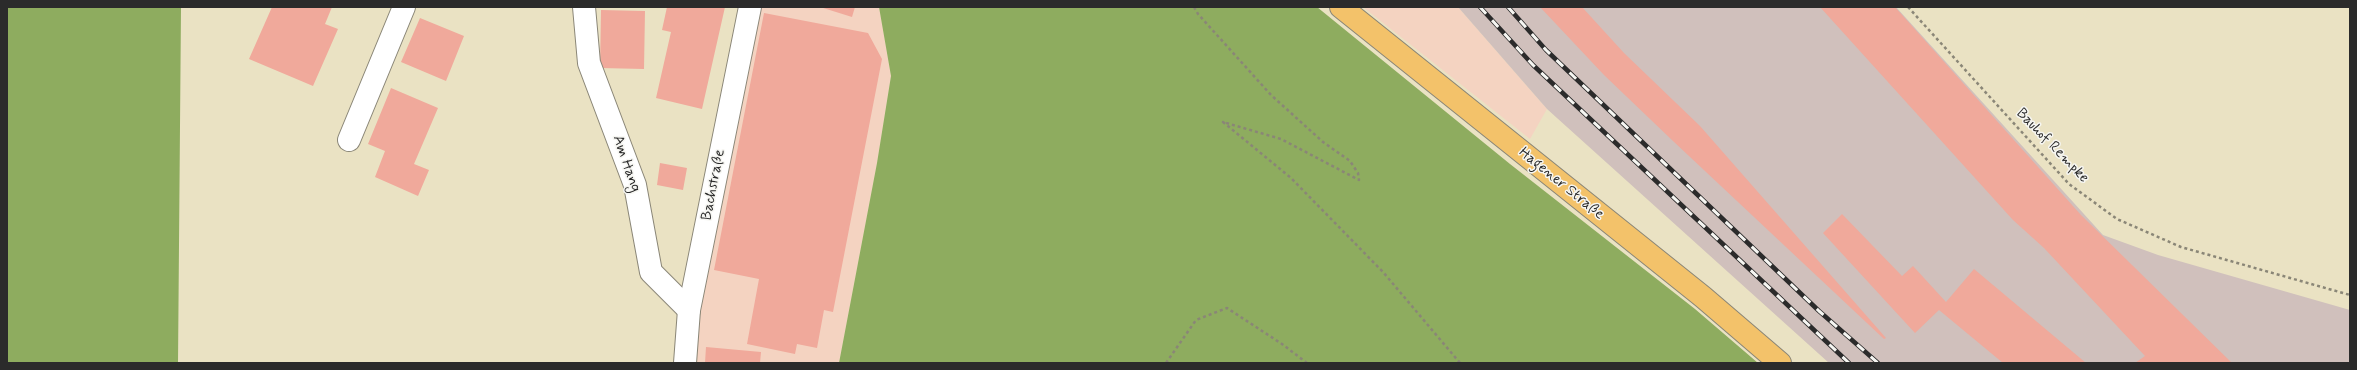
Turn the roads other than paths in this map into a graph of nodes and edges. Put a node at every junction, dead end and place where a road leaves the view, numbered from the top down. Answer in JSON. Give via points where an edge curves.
{"nodes":[{"id":1,"x":404,"y":7,"type":"edge"},
{"id":2,"x":584,"y":7,"type":"edge"},
{"id":3,"x":750,"y":7,"type":"edge"},
{"id":4,"x":1341,"y":7,"type":"edge"},
{"id":5,"x":349,"y":140,"type":"dead end"},
{"id":6,"x":689,"y":310,"type":"junction"},
{"id":7,"x":684,"y":363,"type":"edge"},
{"id":8,"x":1780,"y":363,"type":"edge"}],
"edges":[{"from":1,"to":5,"type":"street"},
{"from":2,"to":6,"type":"street","name":"Am Hang","via":[[589,63],[635,185],[651,272]]},
{"from":3,"to":6,"type":"street","name":"Bachstraße"},
{"from":4,"to":8,"type":"main road","name":"Hagener Straße","via":[[1697,292]]},
{"from":6,"to":7,"type":"street","name":"Bachstraße"}]}
